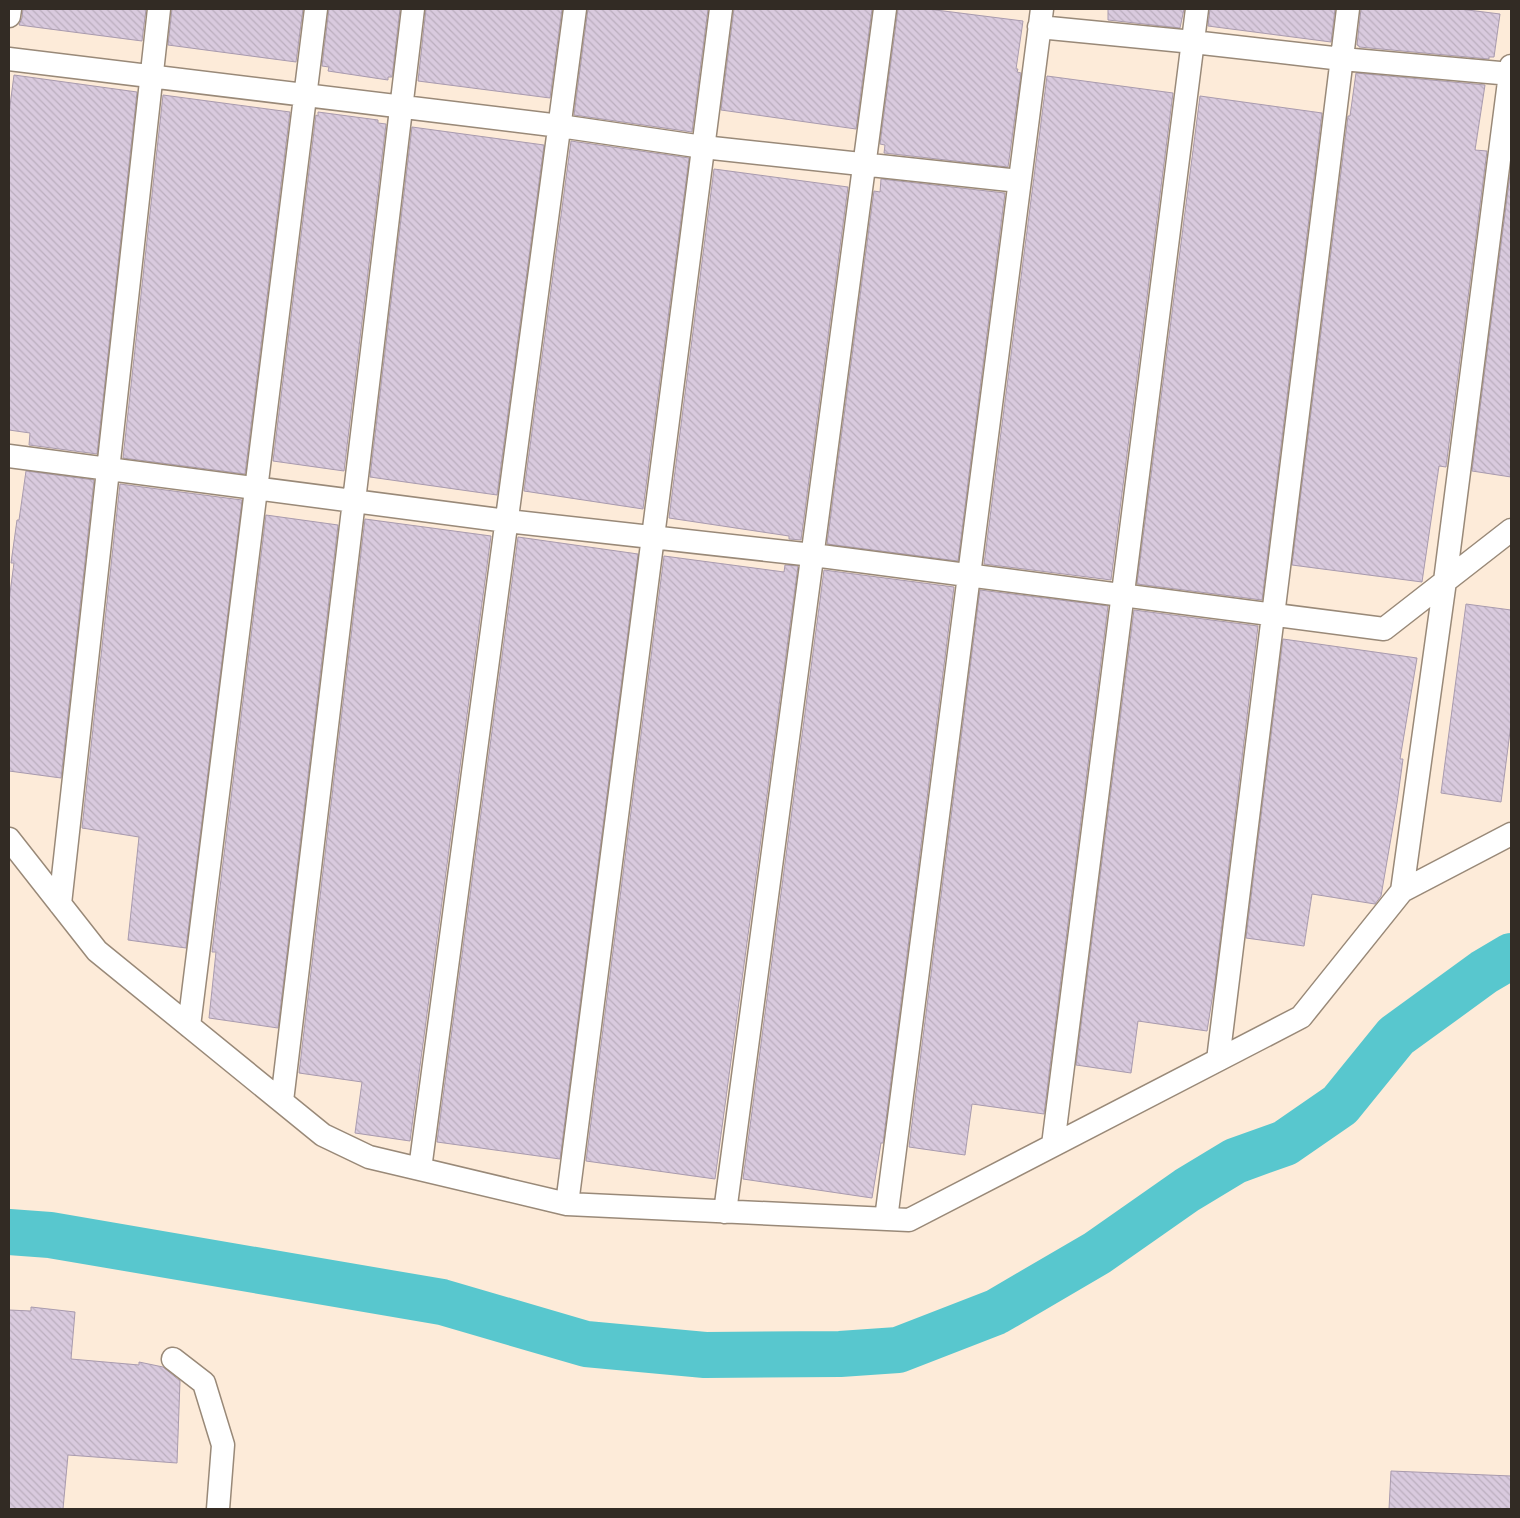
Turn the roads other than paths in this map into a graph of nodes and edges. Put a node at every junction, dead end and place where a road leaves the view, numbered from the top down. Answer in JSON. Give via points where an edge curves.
{"nodes":[{"id":1,"x":10,"y":9,"type":"edge"},
{"id":2,"x":159,"y":9,"type":"edge"},
{"id":3,"x":316,"y":9,"type":"edge"},
{"id":4,"x":413,"y":9,"type":"edge"},
{"id":5,"x":575,"y":9,"type":"edge"},
{"id":6,"x":721,"y":9,"type":"edge"},
{"id":7,"x":885,"y":9,"type":"edge"},
{"id":8,"x":1197,"y":9,"type":"edge"},
{"id":9,"x":1348,"y":9,"type":"edge"},
{"id":10,"x":9,"y":16,"type":"edge"},
{"id":11,"x":1040,"y":18,"type":"edge"},
{"id":12,"x":1193,"y":42,"type":"junction"},
{"id":13,"x":9,"y":59,"type":"edge"},
{"id":14,"x":1342,"y":59,"type":"junction"},
{"id":15,"x":1511,"y":71,"type":"edge"},
{"id":16,"x":151,"y":76,"type":"junction"},
{"id":17,"x":305,"y":96,"type":"junction"},
{"id":18,"x":401,"y":106,"type":"junction"},
{"id":19,"x":560,"y":126,"type":"junction"},
{"id":20,"x":703,"y":147,"type":"junction"},
{"id":21,"x":865,"y":165,"type":"junction"},
{"id":22,"x":1019,"y":181,"type":"junction"},
{"id":23,"x":9,"y":456,"type":"edge"},
{"id":24,"x":108,"y":468,"type":"junction"},
{"id":25,"x":256,"y":488,"type":"junction"},
{"id":26,"x":354,"y":501,"type":"junction"},
{"id":27,"x":507,"y":521,"type":"junction"},
{"id":28,"x":1511,"y":530,"type":"edge"},
{"id":29,"x":653,"y":538,"type":"junction"},
{"id":30,"x":812,"y":555,"type":"junction"},
{"id":31,"x":968,"y":575,"type":"junction"},
{"id":32,"x":1445,"y":581,"type":"junction"},
{"id":33,"x":1123,"y":596,"type":"junction"},
{"id":34,"x":1272,"y":614,"type":"junction"},
{"id":35,"x":1511,"y":834,"type":"edge"},
{"id":36,"x":9,"y":839,"type":"edge"},
{"id":37,"x":1402,"y":891,"type":"junction"},
{"id":38,"x":60,"y":904,"type":"junction"},
{"id":39,"x":189,"y":1026,"type":"junction"},
{"id":40,"x":1218,"y":1060,"type":"junction"},
{"id":41,"x":282,"y":1101,"type":"junction"},
{"id":42,"x":1053,"y":1146,"type":"junction"},
{"id":43,"x":420,"y":1169,"type":"junction"},
{"id":44,"x":567,"y":1204,"type":"junction"},
{"id":45,"x":726,"y":1212,"type":"junction"},
{"id":46,"x":886,"y":1219,"type":"junction"},
{"id":47,"x":173,"y":1359,"type":"dead end"},
{"id":48,"x":218,"y":1509,"type":"edge"}],
"edges":[{"from":1,"to":10,"type":"street"},
{"from":2,"to":16,"type":"street"},
{"from":3,"to":17,"type":"street"},
{"from":4,"to":18,"type":"street"},
{"from":5,"to":19,"type":"street"},
{"from":6,"to":20,"type":"street"},
{"from":7,"to":21,"type":"street"},
{"from":8,"to":12,"type":"street"},
{"from":9,"to":14,"type":"street"},
{"from":11,"to":12,"type":"street"},
{"from":11,"to":22,"type":"street"},
{"from":12,"to":14,"type":"street"},
{"from":12,"to":33,"type":"street"},
{"from":13,"to":16,"type":"street"},
{"from":14,"to":15,"type":"street"},
{"from":14,"to":34,"type":"street"},
{"from":15,"to":32,"type":"street"},
{"from":16,"to":17,"type":"street"},
{"from":16,"to":24,"type":"street"},
{"from":17,"to":18,"type":"street"},
{"from":17,"to":25,"type":"street"},
{"from":18,"to":19,"type":"street"},
{"from":18,"to":26,"type":"street"},
{"from":19,"to":20,"type":"street"},
{"from":19,"to":27,"type":"street"},
{"from":20,"to":21,"type":"street"},
{"from":20,"to":29,"type":"street"},
{"from":21,"to":22,"type":"street"},
{"from":21,"to":30,"type":"street"},
{"from":22,"to":31,"type":"street"},
{"from":23,"to":24,"type":"street"},
{"from":24,"to":25,"type":"street"},
{"from":24,"to":38,"type":"street"},
{"from":25,"to":26,"type":"street"},
{"from":25,"to":39,"type":"street"},
{"from":26,"to":27,"type":"street"},
{"from":26,"to":41,"type":"street"},
{"from":27,"to":29,"type":"street"},
{"from":27,"to":43,"type":"street"},
{"from":28,"to":32,"type":"street"},
{"from":29,"to":30,"type":"street"},
{"from":29,"to":44,"type":"street"},
{"from":30,"to":31,"type":"street"},
{"from":30,"to":45,"type":"street"},
{"from":31,"to":33,"type":"street"},
{"from":31,"to":46,"type":"street"},
{"from":32,"to":34,"type":"street","via":[[1384,629]]},
{"from":32,"to":37,"type":"street"},
{"from":33,"to":34,"type":"street"},
{"from":33,"to":42,"type":"street"},
{"from":34,"to":40,"type":"street"},
{"from":35,"to":37,"type":"street"},
{"from":36,"to":38,"type":"street"},
{"from":37,"to":40,"type":"street","via":[[1301,1017]]},
{"from":38,"to":39,"type":"street","via":[[97,951]]},
{"from":39,"to":41,"type":"street"},
{"from":40,"to":42,"type":"street"},
{"from":41,"to":43,"type":"street","via":[[323,1135],[369,1157]]},
{"from":42,"to":46,"type":"street","via":[[909,1220]]},
{"from":43,"to":44,"type":"street"},
{"from":44,"to":45,"type":"street"},
{"from":45,"to":46,"type":"street"},
{"from":47,"to":48,"type":"street","via":[[204,1383],[223,1445]]}]}
